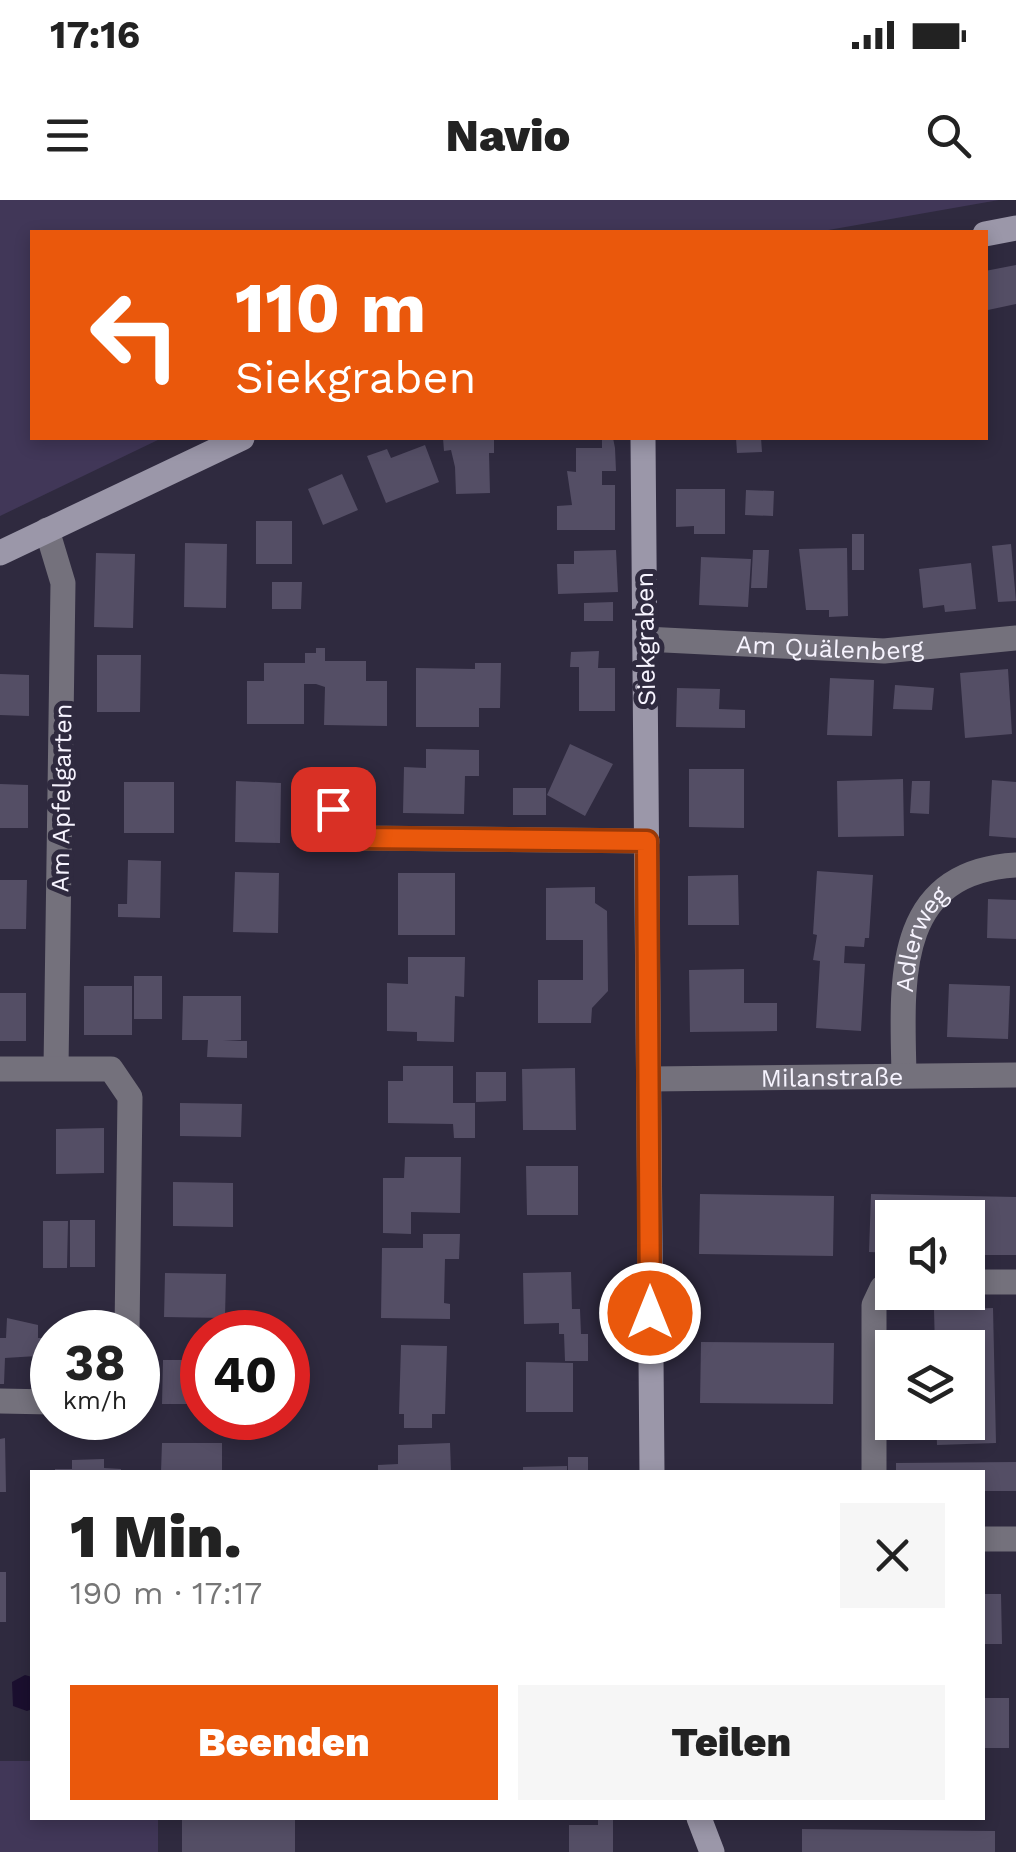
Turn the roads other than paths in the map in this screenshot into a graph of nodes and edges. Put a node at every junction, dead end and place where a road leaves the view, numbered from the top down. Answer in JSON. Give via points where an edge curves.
{"nodes":[{"id":1,"x":1016,"y":228,"type":"edge"},
{"id":2,"x":988,"y":233,"type":"edge"},
{"id":3,"x":238,"y":440,"type":"edge"},
{"id":4,"x":642,"y":440,"type":"edge"},
{"id":5,"x":48,"y":530,"type":"junction"},
{"id":6,"x":0,"y":553,"type":"edge"},
{"id":7,"x":1016,"y":638,"type":"edge"},
{"id":8,"x":645,"y":640,"type":"junction"},
{"id":9,"x":333,"y":809,"type":"dead end"},
{"id":10,"x":647,"y":841,"type":"junction"},
{"id":11,"x":1016,"y":865,"type":"edge"},
{"id":12,"x":56,"y":1068,"type":"junction"},
{"id":13,"x":0,"y":1069,"type":"edge"},
{"id":14,"x":904,"y":1074,"type":"junction"},
{"id":15,"x":1016,"y":1075,"type":"edge"},
{"id":16,"x":650,"y":1079,"type":"junction"},
{"id":17,"x":985,"y":1282,"type":"edge"},
{"id":18,"x":1016,"y":1282,"type":"edge"},
{"id":19,"x":875,"y":1302,"type":"edge"},
{"id":20,"x":128,"y":1310,"type":"edge"},
{"id":21,"x":0,"y":1401,"type":"edge"},
{"id":22,"x":30,"y":1402,"type":"edge"},
{"id":23,"x":652,"y":1470,"type":"edge"},
{"id":24,"x":874,"y":1470,"type":"edge"},
{"id":25,"x":985,"y":1539,"type":"edge"},
{"id":26,"x":1016,"y":1539,"type":"edge"},
{"id":27,"x":700,"y":1820,"type":"edge"},
{"id":28,"x":712,"y":1852,"type":"edge"}],
"edges":[{"from":1,"to":2,"type":"street"},
{"from":3,"to":5,"type":"street"},
{"from":4,"to":8,"type":"street","name":"Siekgraben"},
{"from":5,"to":6,"type":"street"},
{"from":5,"to":12,"type":"street","name":"Am Apfelgarten","via":[[63,583]]},
{"from":7,"to":8,"type":"street","name":"Am Quälenberg","via":[[884,650]]},
{"from":8,"to":10,"type":"street","name":"Siekgraben"},
{"from":9,"to":10,"type":"street","via":[[361,838]]},
{"from":10,"to":16,"type":"street","name":"Siekgraben"},
{"from":11,"to":14,"type":"street","name":"Adlerweg","via":[[957,881],[936,897],[911,933]]},
{"from":12,"to":13,"type":"street"},
{"from":12,"to":20,"type":"street","via":[[111,1069],[130,1097]]},
{"from":14,"to":15,"type":"street","name":"Milanstraße"},
{"from":14,"to":16,"type":"street","name":"Milanstraße"},
{"from":16,"to":23,"type":"street","name":"Siekgraben"},
{"from":17,"to":18,"type":"street"},
{"from":19,"to":24,"type":"street"},
{"from":21,"to":22,"type":"street"},
{"from":25,"to":26,"type":"street"},
{"from":27,"to":28,"type":"street"}]}
